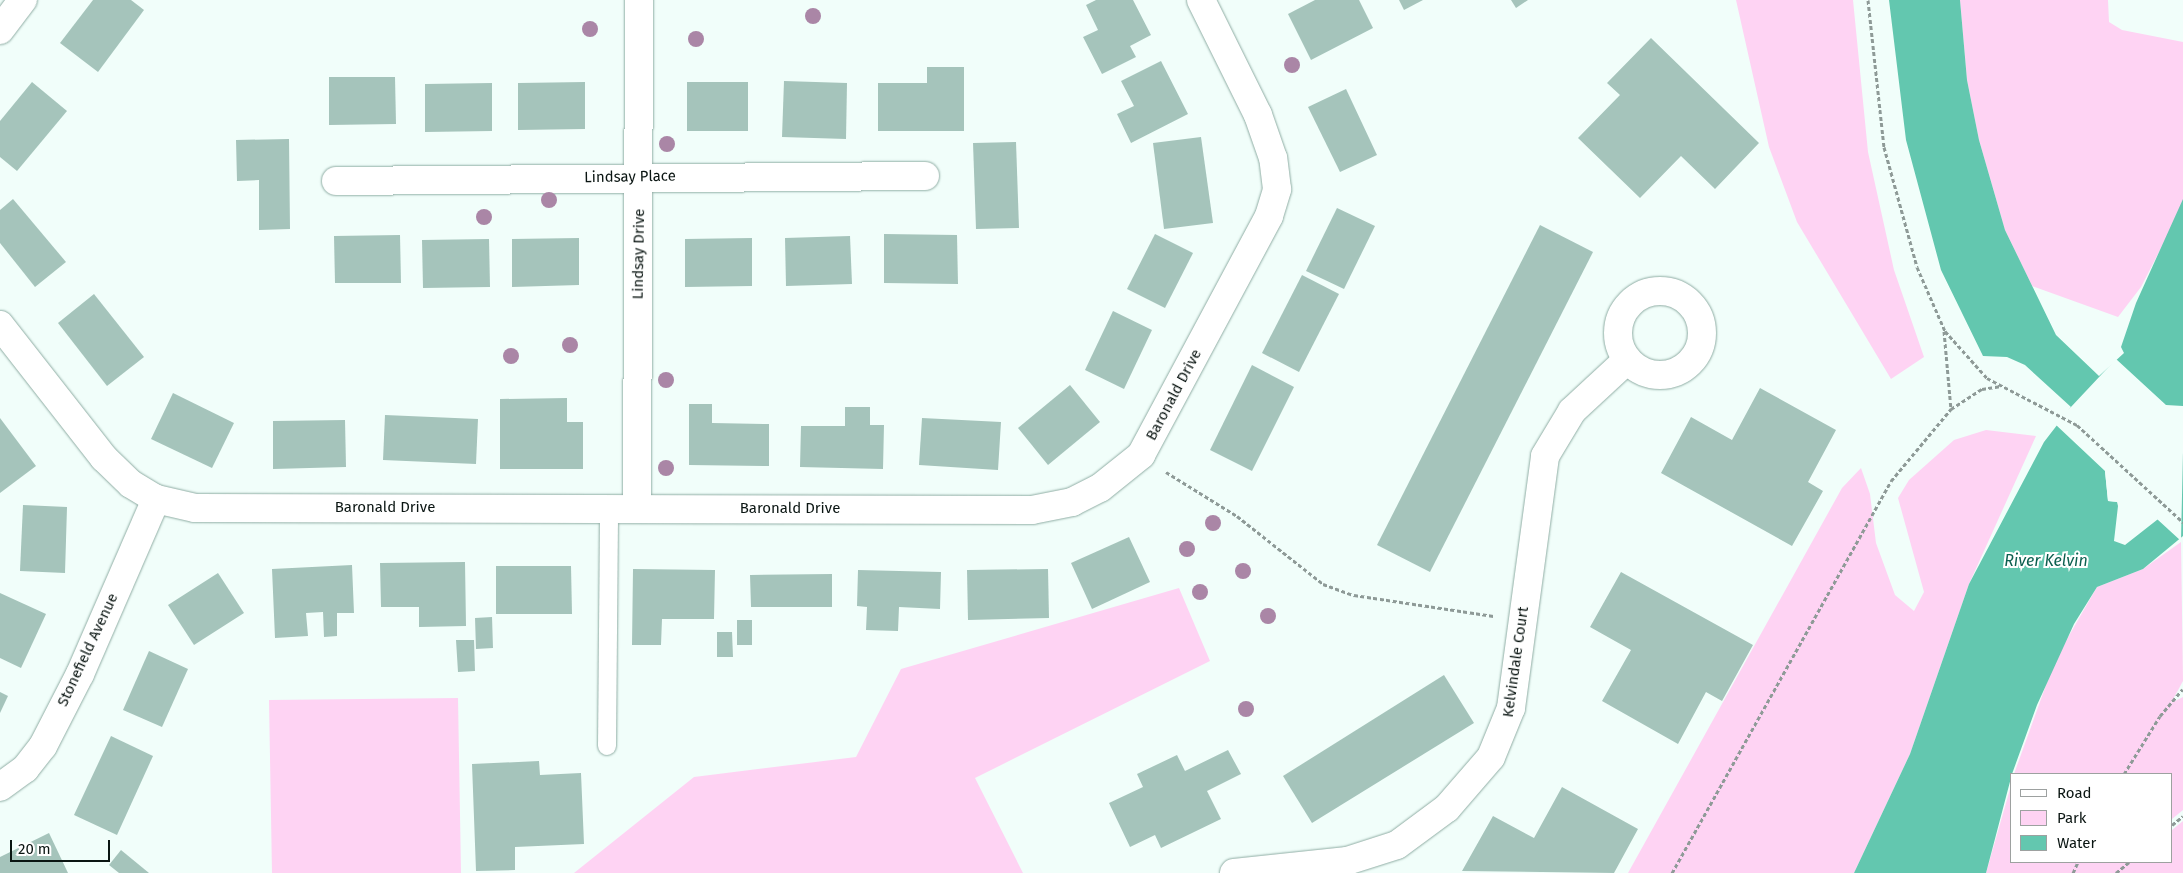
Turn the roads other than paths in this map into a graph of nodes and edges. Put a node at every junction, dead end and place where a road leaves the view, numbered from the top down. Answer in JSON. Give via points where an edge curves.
{"nodes":[{"id":1,"x":23,"y":0,"type":"edge"},
{"id":2,"x":639,"y":0,"type":"edge"},
{"id":3,"x":1201,"y":0,"type":"edge"},
{"id":4,"x":0,"y":30,"type":"edge"},
{"id":5,"x":925,"y":176,"type":"dead end"},
{"id":6,"x":640,"y":177,"type":"junction"},
{"id":7,"x":336,"y":181,"type":"dead end"},
{"id":8,"x":2,"y":333,"type":"edge"},
{"id":9,"x":1627,"y":360,"type":"dead end"},
{"id":10,"x":156,"y":499,"type":"junction"},
{"id":11,"x":637,"y":508,"type":"junction"},
{"id":12,"x":609,"y":509,"type":"junction"},
{"id":13,"x":607,"y":746,"type":"dead end"},
{"id":14,"x":0,"y":787,"type":"edge"},
{"id":15,"x":1234,"y":873,"type":"edge"}],
"edges":[{"from":1,"to":4,"type":"street"},
{"from":2,"to":6,"type":"street","name":"Lindsay Drive"},
{"from":3,"to":11,"type":"street","name":"Baronald Drive","via":[[1258,115],[1273,158],[1277,189],[1269,216],[1140,455],[1100,488],[1072,502],[1032,510]]},
{"from":5,"to":6,"type":"street","name":"Lindsay Place"},
{"from":6,"to":7,"type":"street","name":"Lindsay Place"},
{"from":6,"to":11,"type":"street","name":"Lindsay Drive"},
{"from":8,"to":10,"type":"street","name":"Baronald Drive","via":[[104,458],[131,484]]},
{"from":9,"to":15,"type":"street","name":"Kelvindale Court","via":[[1581,401],[1550,444],[1541,471],[1511,708],[1501,740],[1475,778],[1428,825],[1397,845],[1365,857]]},
{"from":10,"to":12,"type":"street","name":"Baronald Drive","via":[[195,508],[241,511]]},
{"from":10,"to":14,"type":"street","name":"Stonefield Avenue","via":[[43,746],[24,770]]},
{"from":11,"to":12,"type":"street","name":"Baronald Drive"},
{"from":12,"to":13,"type":"lane"}]}
